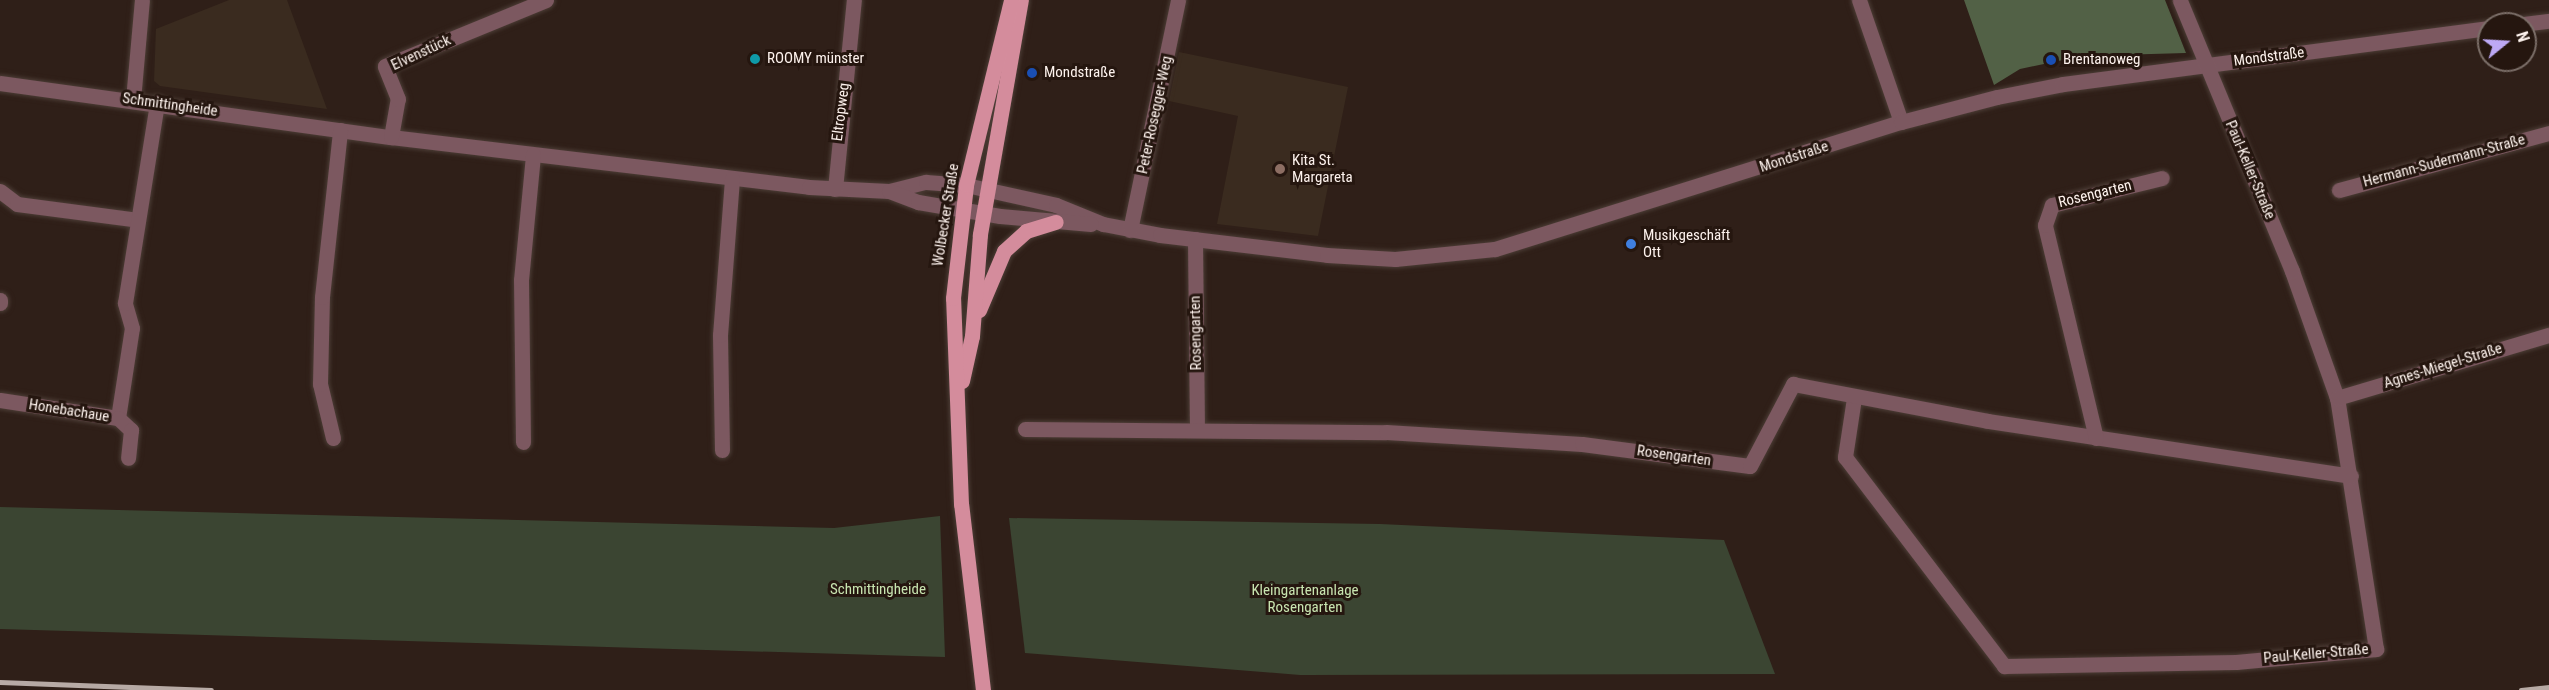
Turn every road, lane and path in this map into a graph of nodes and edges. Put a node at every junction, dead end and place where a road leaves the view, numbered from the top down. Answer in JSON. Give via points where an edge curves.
{"nodes":[{"id":1,"x":142,"y":0,"type":"edge"},
{"id":2,"x":546,"y":0,"type":"edge"},
{"id":3,"x":855,"y":0,"type":"edge"},
{"id":4,"x":1011,"y":0,"type":"edge"},
{"id":5,"x":1021,"y":0,"type":"edge"},
{"id":6,"x":1178,"y":0,"type":"edge"},
{"id":7,"x":1859,"y":0,"type":"edge"},
{"id":8,"x":2180,"y":0,"type":"edge"},
{"id":9,"x":519,"y":5,"type":"edge"},
{"id":10,"x":2477,"y":30,"type":"edge"},
{"id":11,"x":2207,"y":65,"type":"junction"},
{"id":12,"x":0,"y":83,"type":"edge"},
{"id":13,"x":133,"y":100,"type":"junction"},
{"id":14,"x":157,"y":103,"type":"junction"},
{"id":15,"x":1901,"y":122,"type":"junction"},
{"id":16,"x":340,"y":130,"type":"junction"},
{"id":17,"x":2549,"y":133,"type":"edge"},
{"id":18,"x":391,"y":137,"type":"junction"},
{"id":19,"x":533,"y":154,"type":"junction"},
{"id":20,"x":732,"y":178,"type":"junction"},
{"id":21,"x":2162,"y":178,"type":"dead end"},
{"id":22,"x":966,"y":185,"type":"junction"},
{"id":23,"x":835,"y":189,"type":"junction"},
{"id":24,"x":987,"y":189,"type":"junction"},
{"id":25,"x":2339,"y":190,"type":"dead end"},
{"id":26,"x":0,"y":191,"type":"edge"},
{"id":27,"x":890,"y":191,"type":"junction"},
{"id":28,"x":963,"y":208,"type":"junction"},
{"id":29,"x":984,"y":213,"type":"junction"},
{"id":30,"x":138,"y":220,"type":"junction"},
{"id":31,"x":1056,"y":222,"type":"junction"},
{"id":32,"x":1103,"y":224,"type":"junction"},
{"id":33,"x":1130,"y":230,"type":"junction"},
{"id":34,"x":1195,"y":239,"type":"junction"},
{"id":35,"x":2549,"y":335,"type":"edge"},
{"id":36,"x":972,"y":336,"type":"junction"},
{"id":37,"x":2337,"y":398,"type":"junction"},
{"id":38,"x":1854,"y":399,"type":"junction"},
{"id":39,"x":0,"y":400,"type":"edge"},
{"id":40,"x":957,"y":405,"type":"junction"},
{"id":41,"x":118,"y":418,"type":"junction"},
{"id":42,"x":1197,"y":428,"type":"junction"},
{"id":43,"x":1025,"y":429,"type":"dead end"},
{"id":44,"x":333,"y":438,"type":"dead end"},
{"id":45,"x":2096,"y":438,"type":"junction"},
{"id":46,"x":523,"y":442,"type":"dead end"},
{"id":47,"x":722,"y":450,"type":"dead end"},
{"id":48,"x":128,"y":458,"type":"dead end"},
{"id":49,"x":2352,"y":476,"type":"junction"},
{"id":50,"x":983,"y":690,"type":"edge"}],
"edges":[{"from":1,"to":13,"type":"street"},
{"from":2,"to":9,"type":"street","name":"Elvenstück"},
{"from":3,"to":23,"type":"street","name":"Eltropweg","via":[[834,167]]},
{"from":4,"to":22,"type":"main road","name":"Wolbecker Straße"},
{"from":5,"to":24,"type":"main road","name":"Wolbecker Straße"},
{"from":6,"to":33,"type":"street","name":"Peter-Rosegger-Weg"},
{"from":7,"to":15,"type":"street"},
{"from":8,"to":11,"type":"street","name":"Paul-Keller-Straße"},
{"from":9,"to":18,"type":"street","name":"Elvenstück","via":[[385,66],[398,99]]},
{"from":10,"to":11,"type":"street","name":"Mondstraße"},
{"from":11,"to":15,"type":"street","name":"Mondstraße","via":[[2063,84]]},
{"from":11,"to":37,"type":"street","name":"Paul-Keller-Straße","via":[[2292,271]]},
{"from":12,"to":13,"type":"street","name":"Schmittingheide"},
{"from":13,"to":14,"type":"street","name":"Schmittingheide"},
{"from":14,"to":16,"type":"street","name":"Schmittingheide"},
{"from":14,"to":30,"type":"street","name":"Honebachaue"},
{"from":15,"to":34,"type":"street","name":"Mondstraße","via":[[1495,249],[1371,259]]},
{"from":16,"to":18,"type":"street","name":"Schmittingheide"},
{"from":16,"to":44,"type":"street","via":[[322,297],[320,384]]},
{"from":17,"to":25,"type":"street","name":"Hermann-Sudermann-Straße"},
{"from":18,"to":19,"type":"street","name":"Schmittingheide"},
{"from":19,"to":20,"type":"street","name":"Schmittingheide"},
{"from":19,"to":46,"type":"street","via":[[521,280]]},
{"from":20,"to":23,"type":"street","name":"Schmittingheide"},
{"from":20,"to":47,"type":"street","via":[[720,335]]},
{"from":21,"to":45,"type":"street","name":"Rosengarten","via":[[2052,205],[2045,225]]},
{"from":22,"to":24,"type":"street","name":"Schmittingheide"},
{"from":22,"to":27,"type":"street","name":"Schmittingheide","via":[[926,182]]},
{"from":22,"to":28,"type":"main road","name":"Wolbecker Straße"},
{"from":23,"to":27,"type":"street","name":"Schmittingheide"},
{"from":24,"to":29,"type":"main road","name":"Wolbecker Straße"},
{"from":24,"to":32,"type":"street","name":"Mondstraße","via":[[1056,205]]},
{"from":26,"to":30,"type":"street","via":[[18,204]]},
{"from":27,"to":28,"type":"street","name":"Schmittingheide","via":[[918,202]]},
{"from":28,"to":29,"type":"street","name":"Mondstraße"},
{"from":28,"to":40,"type":"main road","name":"Wolbecker Straße","via":[[953,298]]},
{"from":29,"to":31,"type":"street","name":"Mondstraße"},
{"from":29,"to":36,"type":"main road","name":"Wolbecker Straße"},
{"from":30,"to":41,"type":"street","name":"Honebachaue","via":[[125,303],[132,328]]},
{"from":31,"to":32,"type":"street","name":"Mondstraße"},
{"from":31,"to":36,"type":"main road","via":[[1026,231],[1004,251],[987,284]]},
{"from":32,"to":33,"type":"street","name":"Mondstraße"},
{"from":33,"to":34,"type":"street","name":"Mondstraße"},
{"from":34,"to":42,"type":"street","name":"Rosengarten"},
{"from":35,"to":37,"type":"street","name":"Agnes-Miegel-Straße"},
{"from":36,"to":40,"type":"main road","name":"Wolbecker Straße"},
{"from":37,"to":49,"type":"street","name":"Paul-Keller-Straße"},
{"from":38,"to":42,"type":"street","name":"Rosengarten","via":[[1792,384],[1750,466],[1582,444],[1386,432]]},
{"from":38,"to":45,"type":"street","name":"Rosengarten"},
{"from":38,"to":49,"type":"street","name":"Paul-Keller-Straße","via":[[1845,457],[2004,666],[2236,662],[2376,649]]},
{"from":39,"to":41,"type":"street","name":"Honebachaue"},
{"from":40,"to":50,"type":"main road","name":"Wolbecker Straße","via":[[967,565]]},
{"from":41,"to":48,"type":"street","via":[[131,430]]},
{"from":42,"to":43,"type":"street","name":"Rosengarten"},
{"from":45,"to":49,"type":"street","name":"Rosengarten"}]}
